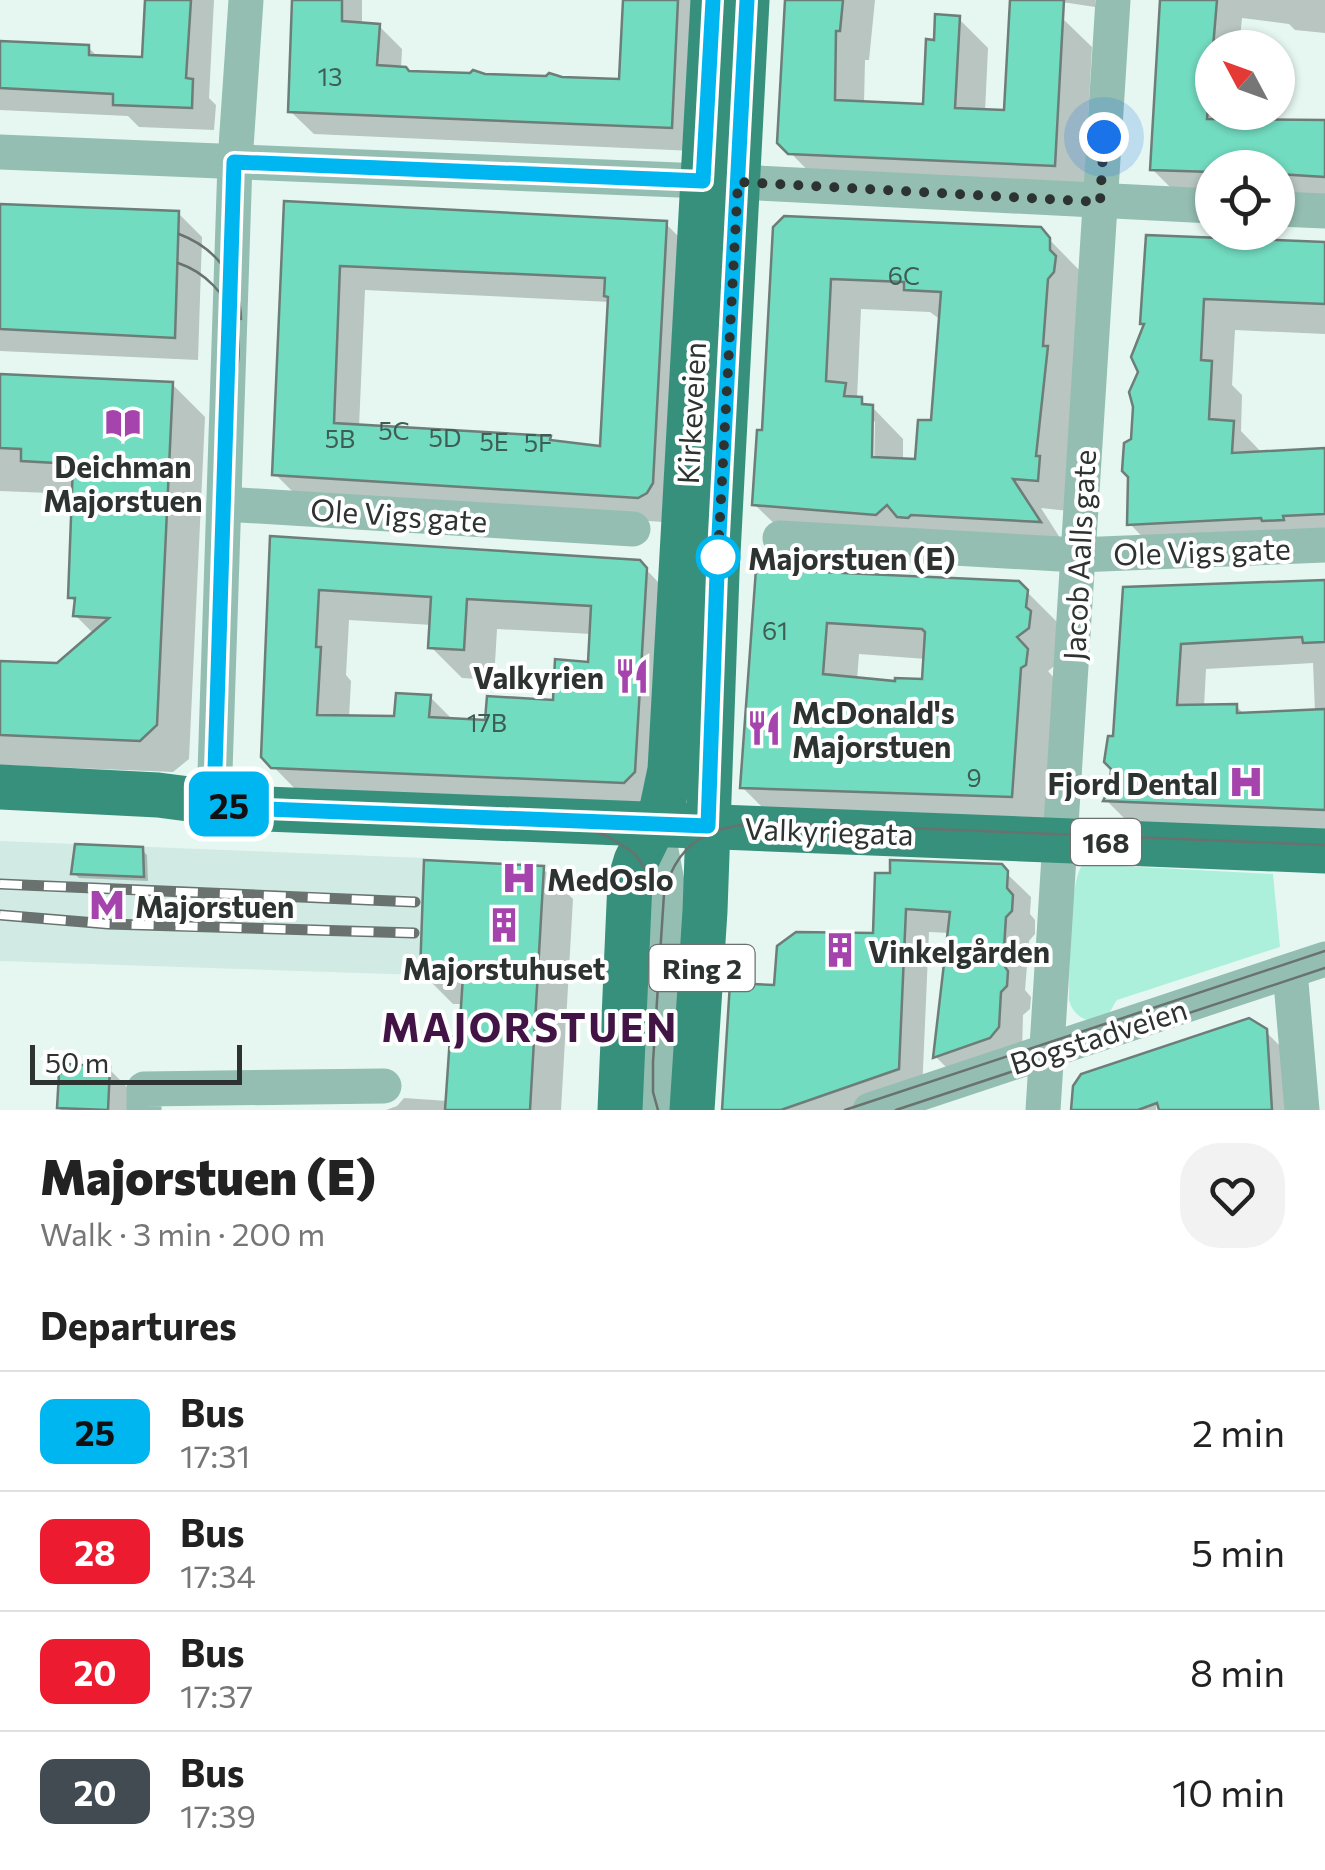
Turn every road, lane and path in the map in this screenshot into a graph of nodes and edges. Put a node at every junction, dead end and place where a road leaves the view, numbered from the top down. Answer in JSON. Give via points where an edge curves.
{"nodes":[{"id":1,"x":246,"y":0,"type":"edge"},
{"id":2,"x":713,"y":0,"type":"edge"},
{"id":3,"x":747,"y":0,"type":"edge"},
{"id":4,"x":1114,"y":0,"type":"edge"},
{"id":5,"x":0,"y":152,"type":"edge"},
{"id":6,"x":234,"y":162,"type":"junction"},
{"id":7,"x":721,"y":181,"type":"junction"},
{"id":8,"x":1100,"y":202,"type":"junction"},
{"id":9,"x":1195,"y":205,"type":"edge"},
{"id":10,"x":1295,"y":210,"type":"edge"},
{"id":11,"x":1325,"y":211,"type":"edge"},
{"id":12,"x":224,"y":504,"type":"junction"},
{"id":13,"x":633,"y":529,"type":"dead end"},
{"id":14,"x":780,"y":538,"type":"dead end"},
{"id":15,"x":1325,"y":545,"type":"edge"},
{"id":16,"x":1076,"y":555,"type":"junction"},
{"id":17,"x":0,"y":787,"type":"edge"},
{"id":18,"x":214,"y":802,"type":"junction"},
{"id":19,"x":656,"y":824,"type":"junction"},
{"id":20,"x":708,"y":826,"type":"junction"},
{"id":21,"x":1061,"y":841,"type":"junction"},
{"id":22,"x":1325,"y":851,"type":"edge"},
{"id":23,"x":1325,"y":959,"type":"edge"},
{"id":24,"x":1290,"y":970,"type":"junction"},
{"id":25,"x":1047,"y":1051,"type":"junction"},
{"id":26,"x":384,"y":1086,"type":"dead end"},
{"id":27,"x":615,"y":1096,"type":"edge"},
{"id":28,"x":144,"y":1110,"type":"edge"},
{"id":29,"x":659,"y":1110,"type":"edge"},
{"id":30,"x":692,"y":1110,"type":"edge"},
{"id":31,"x":870,"y":1110,"type":"edge"},
{"id":32,"x":1043,"y":1110,"type":"edge"},
{"id":33,"x":1302,"y":1110,"type":"edge"}],
"edges":[{"from":1,"to":6,"type":"street"},
{"from":2,"to":7,"type":"main road","name":"Kirkeveien","number":"Ring 2"},
{"from":3,"to":7,"type":"main road","name":"Kirkeveien","number":"Ring 2"},
{"from":4,"to":8,"type":"street","name":"Jacob Aalls gate"},
{"from":5,"to":6,"type":"street"},
{"from":6,"to":7,"type":"street"},
{"from":6,"to":12,"type":"street"},
{"from":7,"to":8,"type":"street"},
{"from":7,"to":19,"type":"main road","name":"Kirkeveien","number":"Ring 2","via":[[670,770]]},
{"from":7,"to":20,"type":"main road","name":"Kirkeveien","number":"Ring 2"},
{"from":8,"to":9,"type":"street"},
{"from":8,"to":16,"type":"street","name":"Jacob Aalls gate"},
{"from":10,"to":11,"type":"street"},
{"from":12,"to":13,"type":"street","name":"Ole Vigs gate"},
{"from":12,"to":18,"type":"street"},
{"from":14,"to":16,"type":"street","name":"Ole Vigs gate"},
{"from":15,"to":16,"type":"street","name":"Ole Vigs gate"},
{"from":16,"to":21,"type":"street","name":"Jacob Aalls gate"},
{"from":17,"to":18,"type":"main road","name":"Valkyriegata"},
{"from":18,"to":19,"type":"main road","name":"Valkyriegata"},
{"from":19,"to":20,"type":"main road","name":"Valkyriegata","number":"168"},
{"from":19,"to":27,"type":"main road","name":"Kirkeveien","number":"Ring 2","via":[[630,881]]},
{"from":19,"to":29,"type":"street","name":"Kirkeveien","via":[[668,908]]},
{"from":20,"to":21,"type":"main road","name":"Valkyriegata","number":"168"},
{"from":20,"to":30,"type":"main road","name":"Kirkeveien","number":"Ring 2"},
{"from":21,"to":22,"type":"main road","name":"Valkyriegata","number":"168"},
{"from":21,"to":25,"type":"street","name":"Jacob Aalls gate"},
{"from":23,"to":24,"type":"street","name":"Bogstadveien"},
{"from":24,"to":25,"type":"street","name":"Bogstadveien"},
{"from":24,"to":33,"type":"street"},
{"from":25,"to":31,"type":"street","name":"Bogstadveien"},
{"from":25,"to":32,"type":"street","name":"Jacob Aalls gate"},
{"from":26,"to":28,"type":"street","via":[[144,1089]]}]}
